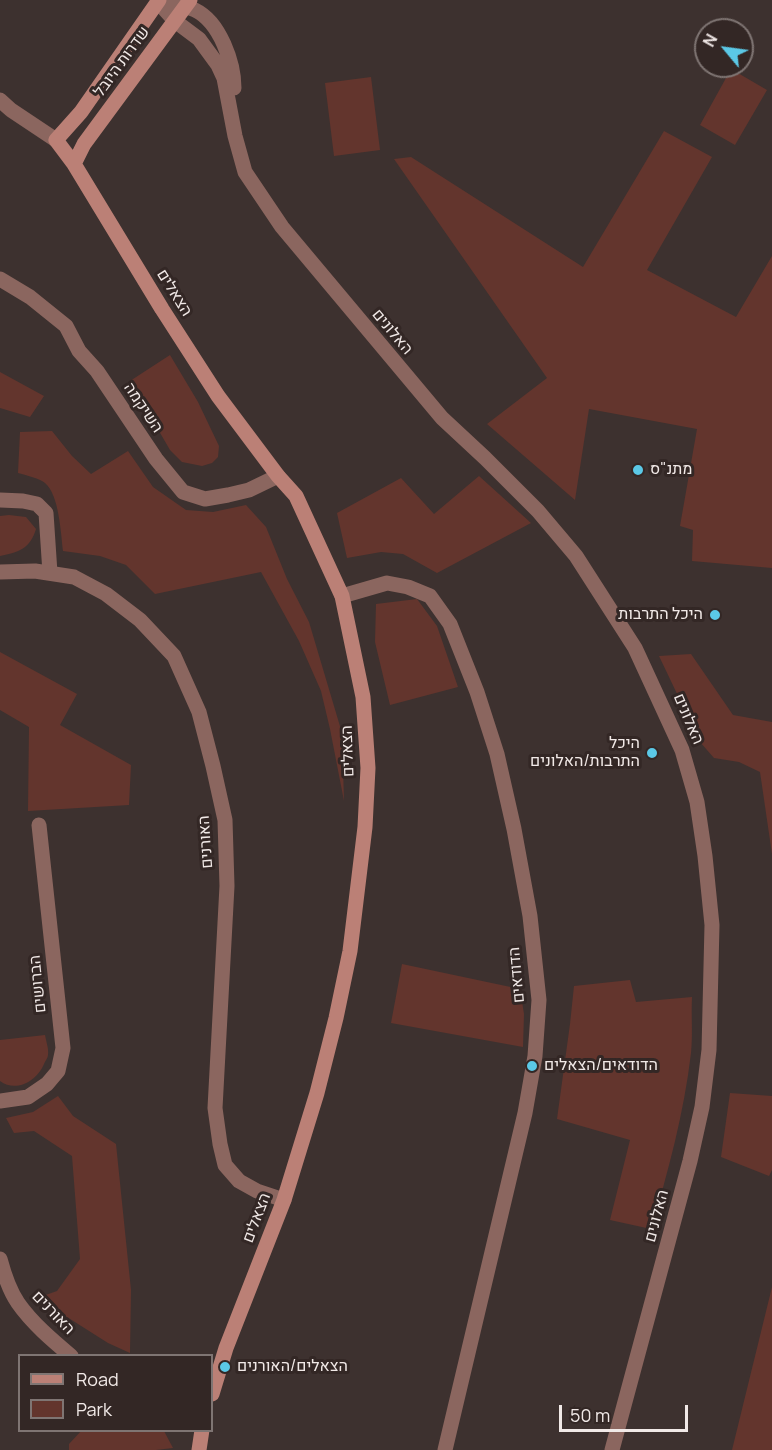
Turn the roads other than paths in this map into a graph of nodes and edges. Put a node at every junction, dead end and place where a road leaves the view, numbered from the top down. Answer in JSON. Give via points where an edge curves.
{"nodes":[{"id":1,"x":159,"y":1,"type":"edge"},
{"id":2,"x":187,"y":3,"type":"edge"},
{"id":3,"x":175,"y":21,"type":"junction"},
{"id":4,"x":0,"y":100,"type":"edge"},
{"id":5,"x":235,"y":136,"type":"junction"},
{"id":6,"x":56,"y":140,"type":"junction"},
{"id":7,"x":74,"y":164,"type":"junction"},
{"id":8,"x":0,"y":279,"type":"edge"},
{"id":9,"x":278,"y":476,"type":"junction"},
{"id":10,"x":0,"y":500,"type":"edge"},
{"id":11,"x":0,"y":572,"type":"edge"},
{"id":12,"x":50,"y":573,"type":"junction"},
{"id":13,"x":342,"y":596,"type":"junction"},
{"id":14,"x":39,"y":825,"type":"dead end"},
{"id":15,"x":0,"y":1101,"type":"edge"},
{"id":16,"x":284,"y":1200,"type":"junction"},
{"id":17,"x":0,"y":1259,"type":"edge"},
{"id":18,"x":2,"y":1278,"type":"edge"},
{"id":19,"x":69,"y":1354,"type":"edge"},
{"id":20,"x":213,"y":1391,"type":"edge"},
{"id":21,"x":200,"y":1432,"type":"edge"},
{"id":22,"x":199,"y":1450,"type":"edge"},
{"id":23,"x":446,"y":1450,"type":"edge"},
{"id":24,"x":612,"y":1450,"type":"edge"}],
"edges":[{"from":1,"to":2,"type":"street","name":"האלונים"},
{"from":1,"to":3,"type":"street","name":"האלונים"},
{"from":1,"to":6,"type":"street","name":"שדרות היובל","via":[[81,112]]},
{"from":2,"to":3,"type":"street","name":"שדרות היובל"},
{"from":2,"to":5,"type":"street","name":"האלונים","via":[[220,35],[227,53],[234,76]]},
{"from":3,"to":5,"type":"street","name":"האלונים","via":[[199,39],[218,65]]},
{"from":3,"to":7,"type":"street","name":"שדרות היובל","via":[[84,144]]},
{"from":4,"to":6,"type":"street","name":"הצאלים"},
{"from":5,"to":24,"type":"street","name":"האלונים","via":[[245,172],[282,227],[442,418],[538,511],[576,556],[635,648],[690,775],[705,856],[712,925],[709,1050],[690,1161]]},
{"from":6,"to":7,"type":"street","name":"הצאלים"},
{"from":7,"to":9,"type":"street","name":"הצאלים","via":[[218,396]]},
{"from":8,"to":9,"type":"street","name":"השיקמה","via":[[66,326],[79,351],[183,492],[206,499],[249,490]]},
{"from":9,"to":13,"type":"street","name":"הצאלים","via":[[296,496]]},
{"from":10,"to":12,"type":"street","via":[[37,504],[46,513]]},
{"from":11,"to":12,"type":"street","name":"האורנים"},
{"from":12,"to":16,"type":"street","name":"האורנים","via":[[74,577],[106,594],[140,620],[174,656],[199,712],[225,820],[227,886],[215,1108],[220,1144],[225,1165],[239,1181]]},
{"from":13,"to":16,"type":"street","name":"הצאלים","via":[[363,697],[368,768],[365,827],[350,951],[336,1018]]},
{"from":13,"to":23,"type":"street","name":"הדודאים","via":[[387,584],[408,587],[430,596],[450,624],[497,754],[530,916],[539,1000],[535,1056]]},
{"from":14,"to":15,"type":"street","name":"הברושים","via":[[63,1048],[58,1071],[47,1084],[28,1097]]},
{"from":16,"to":20,"type":"street","name":"הצאלים"},
{"from":17,"to":18,"type":"street","name":"האורנים"},
{"from":18,"to":19,"type":"street","name":"האורנים","via":[[41,1330]]},
{"from":21,"to":22,"type":"street"}]}
